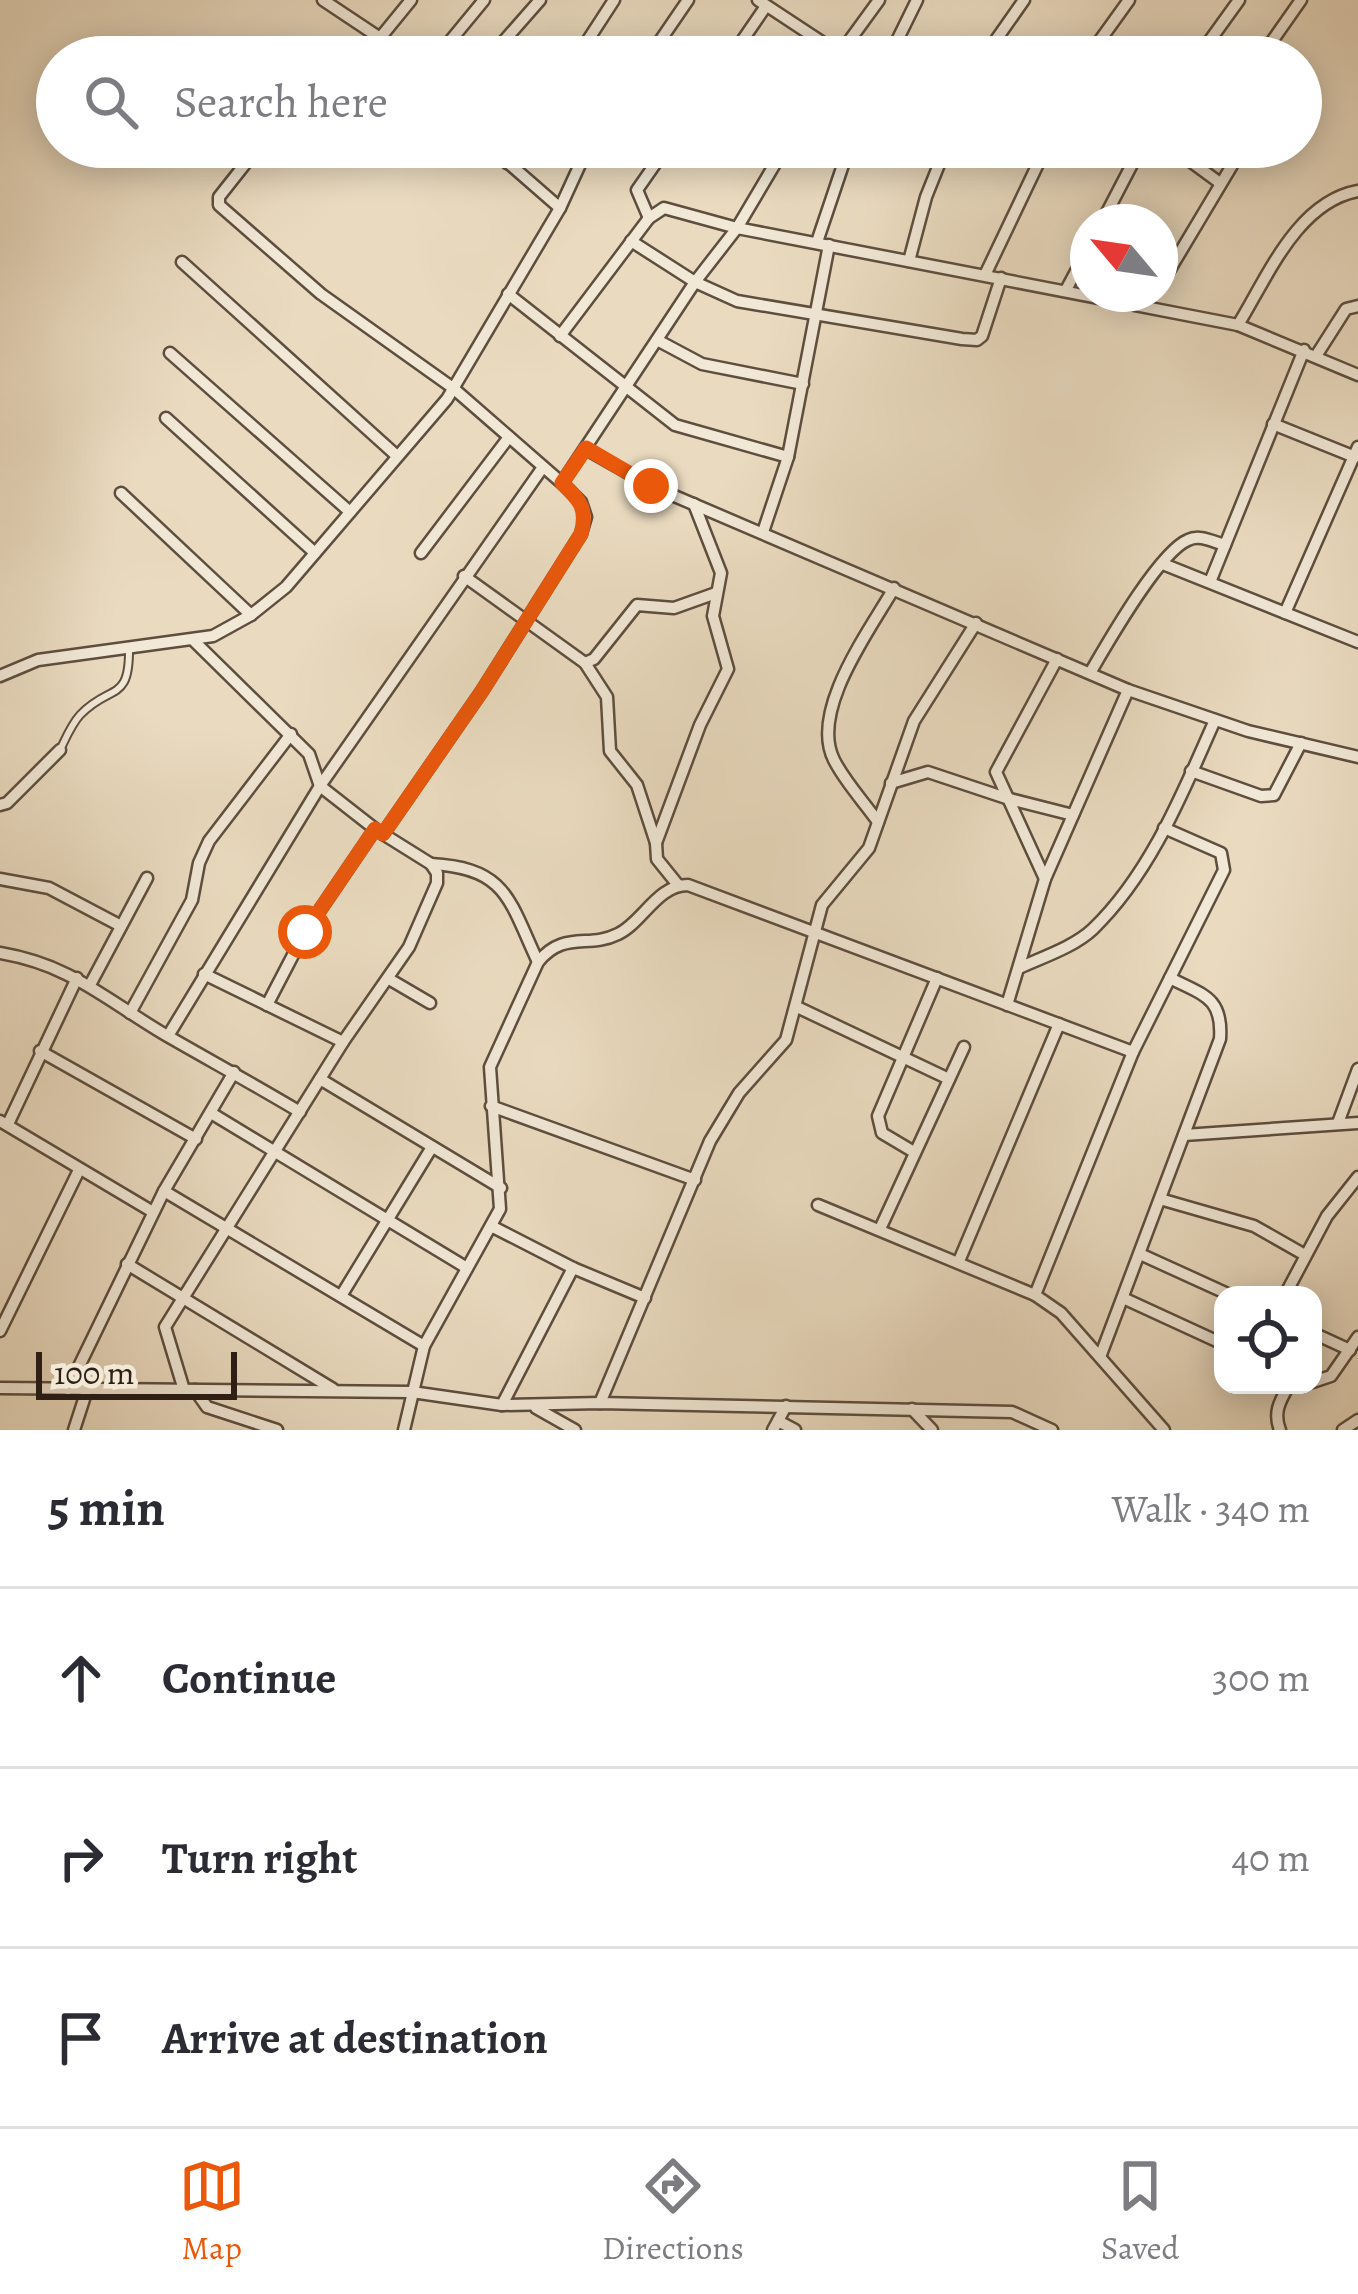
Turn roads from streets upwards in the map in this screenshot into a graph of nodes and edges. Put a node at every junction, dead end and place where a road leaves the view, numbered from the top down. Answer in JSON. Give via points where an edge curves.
{"nodes":[{"id":1,"x":322,"y":0,"type":"edge"},
{"id":2,"x":411,"y":0,"type":"edge"},
{"id":3,"x":484,"y":0,"type":"edge"},
{"id":4,"x":540,"y":0,"type":"edge"},
{"id":5,"x":614,"y":0,"type":"edge"},
{"id":6,"x":688,"y":0,"type":"edge"},
{"id":7,"x":879,"y":0,"type":"edge"},
{"id":8,"x":917,"y":0,"type":"edge"},
{"id":9,"x":1024,"y":0,"type":"edge"},
{"id":10,"x":1129,"y":0,"type":"edge"},
{"id":11,"x":1239,"y":0,"type":"edge"},
{"id":12,"x":1301,"y":0,"type":"edge"},
{"id":13,"x":762,"y":3,"type":"edge"},
{"id":14,"x":377,"y":36,"type":"edge"},
{"id":15,"x":382,"y":36,"type":"edge"},
{"id":16,"x":454,"y":36,"type":"edge"},
{"id":17,"x":508,"y":36,"type":"edge"},
{"id":18,"x":591,"y":36,"type":"edge"},
{"id":19,"x":663,"y":36,"type":"edge"},
{"id":20,"x":742,"y":36,"type":"edge"},
{"id":21,"x":811,"y":36,"type":"edge"},
{"id":22,"x":853,"y":36,"type":"edge"},
{"id":23,"x":900,"y":36,"type":"edge"},
{"id":24,"x":999,"y":36,"type":"edge"},
{"id":25,"x":1103,"y":36,"type":"edge"},
{"id":26,"x":1213,"y":36,"type":"edge"},
{"id":27,"x":1276,"y":36,"type":"edge"},
{"id":28,"x":241,"y":168,"type":"edge"},
{"id":29,"x":513,"y":168,"type":"edge"},
{"id":30,"x":578,"y":168,"type":"edge"},
{"id":31,"x":652,"y":168,"type":"edge"},
{"id":32,"x":772,"y":168,"type":"edge"},
{"id":33,"x":843,"y":168,"type":"edge"},
{"id":34,"x":938,"y":168,"type":"edge"},
{"id":35,"x":1036,"y":168,"type":"edge"},
{"id":36,"x":1130,"y":168,"type":"edge"},
{"id":37,"x":1200,"y":168,"type":"edge"},
{"id":38,"x":1230,"y":168,"type":"edge"},
{"id":39,"x":1220,"y":183,"type":"junction"},
{"id":40,"x":1358,"y":191,"type":"edge"},
{"id":41,"x":1111,"y":204,"type":"edge"},
{"id":42,"x":560,"y":208,"type":"junction"},
{"id":43,"x":649,"y":218,"type":"junction"},
{"id":44,"x":737,"y":228,"type":"junction"},
{"id":45,"x":631,"y":242,"type":"junction"},
{"id":46,"x":823,"y":243,"type":"junction"},
{"id":47,"x":1178,"y":255,"type":"edge"},
{"id":48,"x":909,"y":261,"type":"junction"},
{"id":49,"x":182,"y":262,"type":"dead end"},
{"id":50,"x":985,"y":274,"type":"junction"},
{"id":51,"x":1001,"y":278,"type":"junction"},
{"id":52,"x":695,"y":282,"type":"junction"},
{"id":53,"x":1070,"y":283,"type":"edge"},
{"id":54,"x":1066,"y":290,"type":"junction"},
{"id":55,"x":1070,"y":290,"type":"edge"},
{"id":56,"x":508,"y":294,"type":"junction"},
{"id":57,"x":1358,"y":305,"type":"edge"},
{"id":58,"x":1178,"y":308,"type":"edge"},
{"id":59,"x":814,"y":317,"type":"junction"},
{"id":60,"x":1238,"y":326,"type":"junction"},
{"id":61,"x":560,"y":336,"type":"junction"},
{"id":62,"x":657,"y":340,"type":"junction"},
{"id":63,"x":1304,"y":350,"type":"junction"},
{"id":64,"x":170,"y":353,"type":"dead end"},
{"id":65,"x":1316,"y":356,"type":"junction"},
{"id":66,"x":1358,"y":375,"type":"edge"},
{"id":67,"x":803,"y":384,"type":"junction"},
{"id":68,"x":453,"y":388,"type":"junction"},
{"id":69,"x":626,"y":389,"type":"junction"},
{"id":70,"x":166,"y":418,"type":"dead end"},
{"id":71,"x":1273,"y":424,"type":"junction"},
{"id":72,"x":509,"y":437,"type":"junction"},
{"id":73,"x":586,"y":448,"type":"junction"},
{"id":74,"x":1357,"y":454,"type":"edge"},
{"id":75,"x":398,"y":456,"type":"junction"},
{"id":76,"x":788,"y":457,"type":"junction"},
{"id":77,"x":543,"y":467,"type":"junction"},
{"id":78,"x":562,"y":483,"type":"junction"},
{"id":79,"x":121,"y":493,"type":"dead end"},
{"id":80,"x":694,"y":504,"type":"junction"},
{"id":81,"x":350,"y":512,"type":"junction"},
{"id":82,"x":763,"y":532,"type":"junction"},
{"id":83,"x":1226,"y":545,"type":"junction"},
{"id":84,"x":315,"y":553,"type":"junction"},
{"id":85,"x":421,"y":553,"type":"dead end"},
{"id":86,"x":1163,"y":564,"type":"junction"},
{"id":87,"x":464,"y":576,"type":"junction"},
{"id":88,"x":1210,"y":582,"type":"junction"},
{"id":89,"x":894,"y":588,"type":"junction"},
{"id":90,"x":716,"y":592,"type":"junction"},
{"id":91,"x":1285,"y":613,"type":"junction"},
{"id":92,"x":251,"y":615,"type":"junction"},
{"id":93,"x":527,"y":619,"type":"junction"},
{"id":94,"x":976,"y":623,"type":"junction"},
{"id":95,"x":193,"y":640,"type":"junction"},
{"id":96,"x":1358,"y":642,"type":"edge"},
{"id":97,"x":1057,"y":659,"type":"junction"},
{"id":98,"x":585,"y":663,"type":"junction"},
{"id":99,"x":1090,"y":673,"type":"junction"},
{"id":100,"x":0,"y":676,"type":"edge"},
{"id":101,"x":1128,"y":689,"type":"junction"},
{"id":102,"x":1215,"y":720,"type":"junction"},
{"id":103,"x":291,"y":734,"type":"junction"},
{"id":104,"x":1301,"y":743,"type":"junction"},
{"id":105,"x":60,"y":750,"type":"road end"},
{"id":106,"x":1358,"y":757,"type":"edge"},
{"id":107,"x":1192,"y":771,"type":"junction"},
{"id":108,"x":891,"y":783,"type":"junction"},
{"id":109,"x":320,"y":785,"type":"junction"},
{"id":110,"x":1006,"y":798,"type":"junction"},
{"id":111,"x":0,"y":805,"type":"edge"},
{"id":112,"x":1073,"y":815,"type":"junction"},
{"id":113,"x":878,"y":822,"type":"junction"},
{"id":114,"x":1164,"y":828,"type":"junction"},
{"id":115,"x":379,"y":831,"type":"junction"},
{"id":116,"x":656,"y":843,"type":"junction"},
{"id":117,"x":431,"y":864,"type":"junction"},
{"id":118,"x":147,"y":878,"type":"dead end"},
{"id":119,"x":0,"y":879,"type":"edge"},
{"id":120,"x":1045,"y":879,"type":"junction"},
{"id":121,"x":678,"y":885,"type":"junction"},
{"id":122,"x":121,"y":926,"type":"junction"},
{"id":123,"x":812,"y":931,"type":"junction"},
{"id":124,"x":0,"y":953,"type":"edge"},
{"id":125,"x":538,"y":962,"type":"junction"},
{"id":126,"x":1019,"y":968,"type":"junction"},
{"id":127,"x":204,"y":974,"type":"junction"},
{"id":128,"x":77,"y":978,"type":"junction"},
{"id":129,"x":937,"y":978,"type":"junction"},
{"id":130,"x":1170,"y":978,"type":"junction"},
{"id":131,"x":388,"y":979,"type":"junction"},
{"id":132,"x":91,"y":983,"type":"junction"},
{"id":133,"x":430,"y":1003,"type":"dead end"},
{"id":134,"x":267,"y":1005,"type":"junction"},
{"id":135,"x":1007,"y":1005,"type":"junction"},
{"id":136,"x":797,"y":1007,"type":"junction"},
{"id":137,"x":130,"y":1013,"type":"junction"},
{"id":138,"x":1059,"y":1024,"type":"junction"},
{"id":139,"x":168,"y":1036,"type":"junction"},
{"id":140,"x":343,"y":1042,"type":"junction"},
{"id":141,"x":964,"y":1048,"type":"dead end"},
{"id":142,"x":40,"y":1051,"type":"junction"},
{"id":143,"x":1133,"y":1052,"type":"junction"},
{"id":144,"x":902,"y":1056,"type":"junction"},
{"id":145,"x":1358,"y":1069,"type":"edge"},
{"id":146,"x":234,"y":1072,"type":"junction"},
{"id":147,"x":950,"y":1078,"type":"junction"},
{"id":148,"x":320,"y":1079,"type":"junction"},
{"id":149,"x":491,"y":1106,"type":"junction"},
{"id":150,"x":300,"y":1112,"type":"junction"},
{"id":151,"x":211,"y":1113,"type":"junction"},
{"id":152,"x":4,"y":1123,"type":"edge"},
{"id":153,"x":1338,"y":1124,"type":"junction"},
{"id":154,"x":1358,"y":1124,"type":"edge"},
{"id":155,"x":1184,"y":1135,"type":"junction"},
{"id":156,"x":196,"y":1139,"type":"junction"},
{"id":157,"x":432,"y":1147,"type":"junction"},
{"id":158,"x":914,"y":1152,"type":"junction"},
{"id":159,"x":275,"y":1154,"type":"junction"},
{"id":160,"x":80,"y":1170,"type":"junction"},
{"id":161,"x":1358,"y":1177,"type":"edge"},
{"id":162,"x":694,"y":1180,"type":"junction"},
{"id":163,"x":501,"y":1188,"type":"junction"},
{"id":164,"x":164,"y":1191,"type":"junction"},
{"id":165,"x":1160,"y":1199,"type":"junction"},
{"id":166,"x":818,"y":1205,"type":"dead end"},
{"id":167,"x":153,"y":1212,"type":"junction"},
{"id":168,"x":386,"y":1220,"type":"junction"},
{"id":169,"x":493,"y":1227,"type":"junction"},
{"id":170,"x":230,"y":1229,"type":"junction"},
{"id":171,"x":880,"y":1229,"type":"junction"},
{"id":172,"x":1140,"y":1254,"type":"junction"},
{"id":173,"x":1305,"y":1255,"type":"junction"},
{"id":174,"x":959,"y":1262,"type":"junction"},
{"id":175,"x":127,"y":1264,"type":"junction"},
{"id":176,"x":467,"y":1268,"type":"junction"},
{"id":177,"x":573,"y":1268,"type":"junction"},
{"id":178,"x":1290,"y":1286,"type":"edge"},
{"id":179,"x":1214,"y":1288,"type":"edge"},
{"id":180,"x":1035,"y":1294,"type":"junction"},
{"id":181,"x":341,"y":1296,"type":"junction"},
{"id":182,"x":183,"y":1298,"type":"junction"},
{"id":183,"x":645,"y":1298,"type":"junction"},
{"id":184,"x":1123,"y":1298,"type":"junction"},
{"id":185,"x":0,"y":1331,"type":"edge"},
{"id":186,"x":1322,"y":1337,"type":"edge"},
{"id":187,"x":1358,"y":1337,"type":"edge"},
{"id":188,"x":1214,"y":1340,"type":"edge"},
{"id":189,"x":424,"y":1346,"type":"junction"},
{"id":190,"x":1350,"y":1350,"type":"junction"},
{"id":191,"x":1100,"y":1357,"type":"junction"},
{"id":192,"x":1322,"y":1379,"type":"edge"},
{"id":193,"x":0,"y":1388,"type":"edge"},
{"id":194,"x":68,"y":1389,"type":"junction"},
{"id":195,"x":87,"y":1390,"type":"junction"},
{"id":196,"x":189,"y":1390,"type":"junction"},
{"id":197,"x":336,"y":1390,"type":"junction"},
{"id":198,"x":412,"y":1392,"type":"junction"},
{"id":199,"x":1285,"y":1394,"type":"edge"},
{"id":200,"x":600,"y":1403,"type":"junction"},
{"id":201,"x":502,"y":1405,"type":"junction"},
{"id":202,"x":532,"y":1405,"type":"junction"},
{"id":203,"x":786,"y":1406,"type":"junction"},
{"id":204,"x":912,"y":1409,"type":"junction"},
{"id":205,"x":1358,"y":1420,"type":"edge"},
{"id":206,"x":776,"y":1426,"type":"edge"},
{"id":207,"x":74,"y":1430,"type":"edge"},
{"id":208,"x":277,"y":1430,"type":"edge"},
{"id":209,"x":404,"y":1430,"type":"edge"},
{"id":210,"x":575,"y":1430,"type":"edge"},
{"id":211,"x":795,"y":1430,"type":"edge"},
{"id":212,"x":932,"y":1430,"type":"edge"},
{"id":213,"x":1052,"y":1430,"type":"edge"},
{"id":214,"x":1164,"y":1430,"type":"edge"},
{"id":215,"x":1280,"y":1430,"type":"edge"},
{"id":216,"x":1343,"y":1430,"type":"edge"}],
"edges":[{"from":1,"to":14,"type":"street"},
{"from":2,"to":15,"type":"street"},
{"from":3,"to":16,"type":"street"},
{"from":4,"to":17,"type":"street"},
{"from":5,"to":18,"type":"street"},
{"from":6,"to":19,"type":"street"},
{"from":7,"to":22,"type":"street"},
{"from":8,"to":23,"type":"street"},
{"from":9,"to":24,"type":"street"},
{"from":10,"to":25,"type":"street"},
{"from":11,"to":26,"type":"street"},
{"from":12,"to":27,"type":"street"},
{"from":13,"to":20,"type":"street"},
{"from":13,"to":21,"type":"street"},
{"from":28,"to":68,"type":"street","via":[[219,205],[321,294]]},
{"from":29,"to":42,"type":"street"},
{"from":30,"to":42,"type":"street"},
{"from":31,"to":43,"type":"street","via":[[637,190]]},
{"from":32,"to":44,"type":"street"},
{"from":33,"to":46,"type":"street"},
{"from":34,"to":48,"type":"street"},
{"from":35,"to":50,"type":"street"},
{"from":36,"to":41,"type":"street"},
{"from":37,"to":39,"type":"street"},
{"from":38,"to":39,"type":"street"},
{"from":39,"to":47,"type":"street"},
{"from":40,"to":60,"type":"street","via":[[1325,202],[1306,220]]},
{"from":42,"to":56,"type":"street"},
{"from":43,"to":44,"type":"street","via":[[664,208]]},
{"from":43,"to":45,"type":"street"},
{"from":44,"to":46,"type":"street"},
{"from":44,"to":52,"type":"street"},
{"from":45,"to":52,"type":"street"},
{"from":45,"to":61,"type":"street"},
{"from":46,"to":48,"type":"street"},
{"from":46,"to":59,"type":"street"},
{"from":48,"to":50,"type":"street"},
{"from":49,"to":75,"type":"street"},
{"from":50,"to":51,"type":"street"},
{"from":51,"to":54,"type":"street"},
{"from":51,"to":59,"type":"street","via":[[976,340]]},
{"from":52,"to":59,"type":"street","via":[[737,301]]},
{"from":52,"to":62,"type":"street"},
{"from":53,"to":54,"type":"street"},
{"from":54,"to":55,"type":"street"},
{"from":56,"to":61,"type":"street"},
{"from":56,"to":68,"type":"street"},
{"from":57,"to":65,"type":"street","via":[[1346,309]]},
{"from":58,"to":60,"type":"street"},
{"from":59,"to":67,"type":"street"},
{"from":60,"to":63,"type":"street"},
{"from":61,"to":69,"type":"street"},
{"from":62,"to":67,"type":"street","via":[[702,364]]},
{"from":62,"to":69,"type":"street"},
{"from":63,"to":65,"type":"street"},
{"from":63,"to":71,"type":"street"},
{"from":64,"to":81,"type":"street"},
{"from":65,"to":66,"type":"street"},
{"from":67,"to":76,"type":"street"},
{"from":68,"to":72,"type":"street"},
{"from":68,"to":75,"type":"street"},
{"from":69,"to":73,"type":"street"},
{"from":69,"to":76,"type":"street","via":[[689,432]]},
{"from":70,"to":84,"type":"street"},
{"from":71,"to":74,"type":"street"},
{"from":71,"to":83,"type":"street"},
{"from":72,"to":77,"type":"street"},
{"from":72,"to":85,"type":"street"},
{"from":73,"to":78,"type":"street"},
{"from":73,"to":80,"type":"street"},
{"from":74,"to":91,"type":"street"},
{"from":75,"to":81,"type":"street"},
{"from":76,"to":82,"type":"street"},
{"from":77,"to":78,"type":"street"},
{"from":77,"to":87,"type":"street"},
{"from":78,"to":93,"type":"street","via":[[586,517]]},
{"from":79,"to":92,"type":"street"},
{"from":80,"to":82,"type":"street"},
{"from":80,"to":90,"type":"street","via":[[721,573]]},
{"from":81,"to":84,"type":"street"},
{"from":82,"to":89,"type":"street"},
{"from":83,"to":86,"type":"street","via":[[1190,538]]},
{"from":83,"to":88,"type":"street"},
{"from":84,"to":92,"type":"street"},
{"from":86,"to":88,"type":"street"},
{"from":86,"to":99,"type":"street"},
{"from":87,"to":93,"type":"street"},
{"from":87,"to":109,"type":"street"},
{"from":88,"to":91,"type":"street"},
{"from":89,"to":94,"type":"street"},
{"from":89,"to":113,"type":"street","via":[[842,678],[828,726],[833,758]]},
{"from":90,"to":98,"type":"street","via":[[674,608],[637,605]]},
{"from":90,"to":116,"type":"street","via":[[714,632],[728,669]]},
{"from":91,"to":96,"type":"street"},
{"from":92,"to":95,"type":"street"},
{"from":93,"to":98,"type":"street"},
{"from":93,"to":115,"type":"street"},
{"from":94,"to":97,"type":"street"},
{"from":94,"to":108,"type":"street","via":[[922,705]]},
{"from":95,"to":100,"type":"street","via":[[38,660]]},
{"from":95,"to":103,"type":"street"},
{"from":97,"to":99,"type":"street"},
{"from":97,"to":110,"type":"street","via":[[1000,760]]},
{"from":98,"to":116,"type":"street","via":[[608,697],[610,751],[637,785]]},
{"from":99,"to":101,"type":"street"},
{"from":101,"to":102,"type":"street"},
{"from":101,"to":112,"type":"street"},
{"from":102,"to":104,"type":"street"},
{"from":102,"to":107,"type":"street"},
{"from":103,"to":109,"type":"street"},
{"from":103,"to":137,"type":"street","via":[[209,841],[192,900]]},
{"from":104,"to":106,"type":"street"},
{"from":104,"to":107,"type":"street","via":[[1274,795]]},
{"from":105,"to":111,"type":"street"},
{"from":107,"to":114,"type":"street"},
{"from":108,"to":110,"type":"street","via":[[928,772]]},
{"from":108,"to":113,"type":"street"},
{"from":109,"to":115,"type":"street"},
{"from":109,"to":127,"type":"street"},
{"from":110,"to":112,"type":"street"},
{"from":110,"to":120,"type":"street"},
{"from":112,"to":120,"type":"street"},
{"from":113,"to":123,"type":"street"},
{"from":114,"to":126,"type":"street","via":[[1091,931]]},
{"from":114,"to":130,"type":"street","via":[[1224,859],[1217,889]]},
{"from":115,"to":117,"type":"street"},
{"from":115,"to":134,"type":"street","via":[[305,932]]},
{"from":116,"to":121,"type":"street","via":[[657,859]]},
{"from":117,"to":125,"type":"street","via":[[488,876]]},
{"from":117,"to":131,"type":"street","via":[[433,898]]},
{"from":118,"to":122,"type":"street"},
{"from":119,"to":122,"type":"street","via":[[49,889]]},
{"from":120,"to":126,"type":"street"},
{"from":121,"to":123,"type":"street"},
{"from":121,"to":125,"type":"street","via":[[617,935],[563,943]]},
{"from":122,"to":132,"type":"street"},
{"from":123,"to":129,"type":"street"},
{"from":123,"to":136,"type":"street"},
{"from":124,"to":128,"type":"street"},
{"from":125,"to":149,"type":"street","via":[[490,1067]]},
{"from":126,"to":135,"type":"street"},
{"from":127,"to":134,"type":"street"},
{"from":127,"to":139,"type":"street"},
{"from":128,"to":132,"type":"street"},
{"from":128,"to":142,"type":"street"},
{"from":129,"to":135,"type":"street"},
{"from":129,"to":144,"type":"street"},
{"from":130,"to":143,"type":"street"},
{"from":130,"to":155,"type":"street","via":[[1210,999],[1222,1016]]},
{"from":131,"to":133,"type":"street"},
{"from":131,"to":140,"type":"street"},
{"from":132,"to":137,"type":"street"},
{"from":134,"to":140,"type":"street"},
{"from":135,"to":138,"type":"street"},
{"from":136,"to":144,"type":"street"},
{"from":136,"to":162,"type":"street","via":[[786,1040],[740,1093]]},
{"from":137,"to":139,"type":"street"},
{"from":138,"to":143,"type":"street"},
{"from":138,"to":174,"type":"street"},
{"from":139,"to":146,"type":"street"},
{"from":140,"to":148,"type":"street"},
{"from":141,"to":147,"type":"street"},
{"from":142,"to":152,"type":"street"},
{"from":142,"to":156,"type":"street"},
{"from":143,"to":180,"type":"street"},
{"from":144,"to":147,"type":"street"},
{"from":144,"to":158,"type":"street","via":[[878,1124]]},
{"from":145,"to":153,"type":"street"},
{"from":146,"to":150,"type":"street"},
{"from":146,"to":151,"type":"street"},
{"from":147,"to":158,"type":"street"},
{"from":148,"to":150,"type":"street"},
{"from":148,"to":157,"type":"street"},
{"from":149,"to":162,"type":"street"},
{"from":149,"to":163,"type":"street"},
{"from":150,"to":159,"type":"street"},
{"from":151,"to":156,"type":"street"},
{"from":151,"to":159,"type":"street"},
{"from":152,"to":160,"type":"street"},
{"from":153,"to":154,"type":"street"},
{"from":153,"to":155,"type":"street"},
{"from":155,"to":165,"type":"street"},
{"from":156,"to":164,"type":"street"},
{"from":157,"to":163,"type":"street"},
{"from":157,"to":168,"type":"street"},
{"from":158,"to":171,"type":"street"},
{"from":159,"to":168,"type":"street"},
{"from":159,"to":170,"type":"street"},
{"from":160,"to":167,"type":"street"},
{"from":160,"to":185,"type":"street"},
{"from":161,"to":173,"type":"street"},
{"from":162,"to":183,"type":"street"},
{"from":163,"to":169,"type":"street"},
{"from":164,"to":167,"type":"street"},
{"from":164,"to":170,"type":"street"},
{"from":165,"to":172,"type":"street"},
{"from":165,"to":173,"type":"street","via":[[1254,1226]]},
{"from":166,"to":171,"type":"street"},
{"from":167,"to":175,"type":"street"},
{"from":168,"to":176,"type":"street"},
{"from":168,"to":181,"type":"street"},
{"from":169,"to":176,"type":"street"},
{"from":169,"to":177,"type":"street"},
{"from":170,"to":181,"type":"street"},
{"from":170,"to":182,"type":"street"},
{"from":171,"to":174,"type":"street"},
{"from":172,"to":179,"type":"street"},
{"from":172,"to":184,"type":"street"},
{"from":173,"to":178,"type":"street"},
{"from":174,"to":180,"type":"street"},
{"from":175,"to":182,"type":"street"},
{"from":175,"to":194,"type":"street"},
{"from":176,"to":189,"type":"street"},
{"from":177,"to":183,"type":"street"},
{"from":177,"to":201,"type":"street"},
{"from":180,"to":191,"type":"street"},
{"from":181,"to":189,"type":"street"},
{"from":182,"to":196,"type":"street","via":[[165,1336]]},
{"from":182,"to":197,"type":"street"},
{"from":183,"to":200,"type":"street"},
{"from":184,"to":188,"type":"street"},
{"from":184,"to":191,"type":"street"},
{"from":186,"to":190,"type":"street"},
{"from":187,"to":190,"type":"street"},
{"from":189,"to":198,"type":"street"},
{"from":190,"to":192,"type":"street"},
{"from":191,"to":214,"type":"street"},
{"from":193,"to":194,"type":"street"},
{"from":194,"to":195,"type":"street"},
{"from":195,"to":196,"type":"street"},
{"from":195,"to":207,"type":"street"},
{"from":196,"to":197,"type":"street"},
{"from":196,"to":208,"type":"street","via":[[207,1406]]},
{"from":197,"to":198,"type":"street"},
{"from":198,"to":201,"type":"street"},
{"from":198,"to":209,"type":"street"},
{"from":199,"to":215,"type":"street","via":[[1275,1416]]},
{"from":200,"to":202,"type":"street"},
{"from":200,"to":203,"type":"street"},
{"from":201,"to":202,"type":"street"},
{"from":202,"to":210,"type":"street"},
{"from":203,"to":204,"type":"street"},
{"from":203,"to":206,"type":"street"},
{"from":204,"to":212,"type":"street"},
{"from":204,"to":213,"type":"street","via":[[1012,1412]]},
{"from":205,"to":216,"type":"street"},
{"from":206,"to":211,"type":"street"}]}
